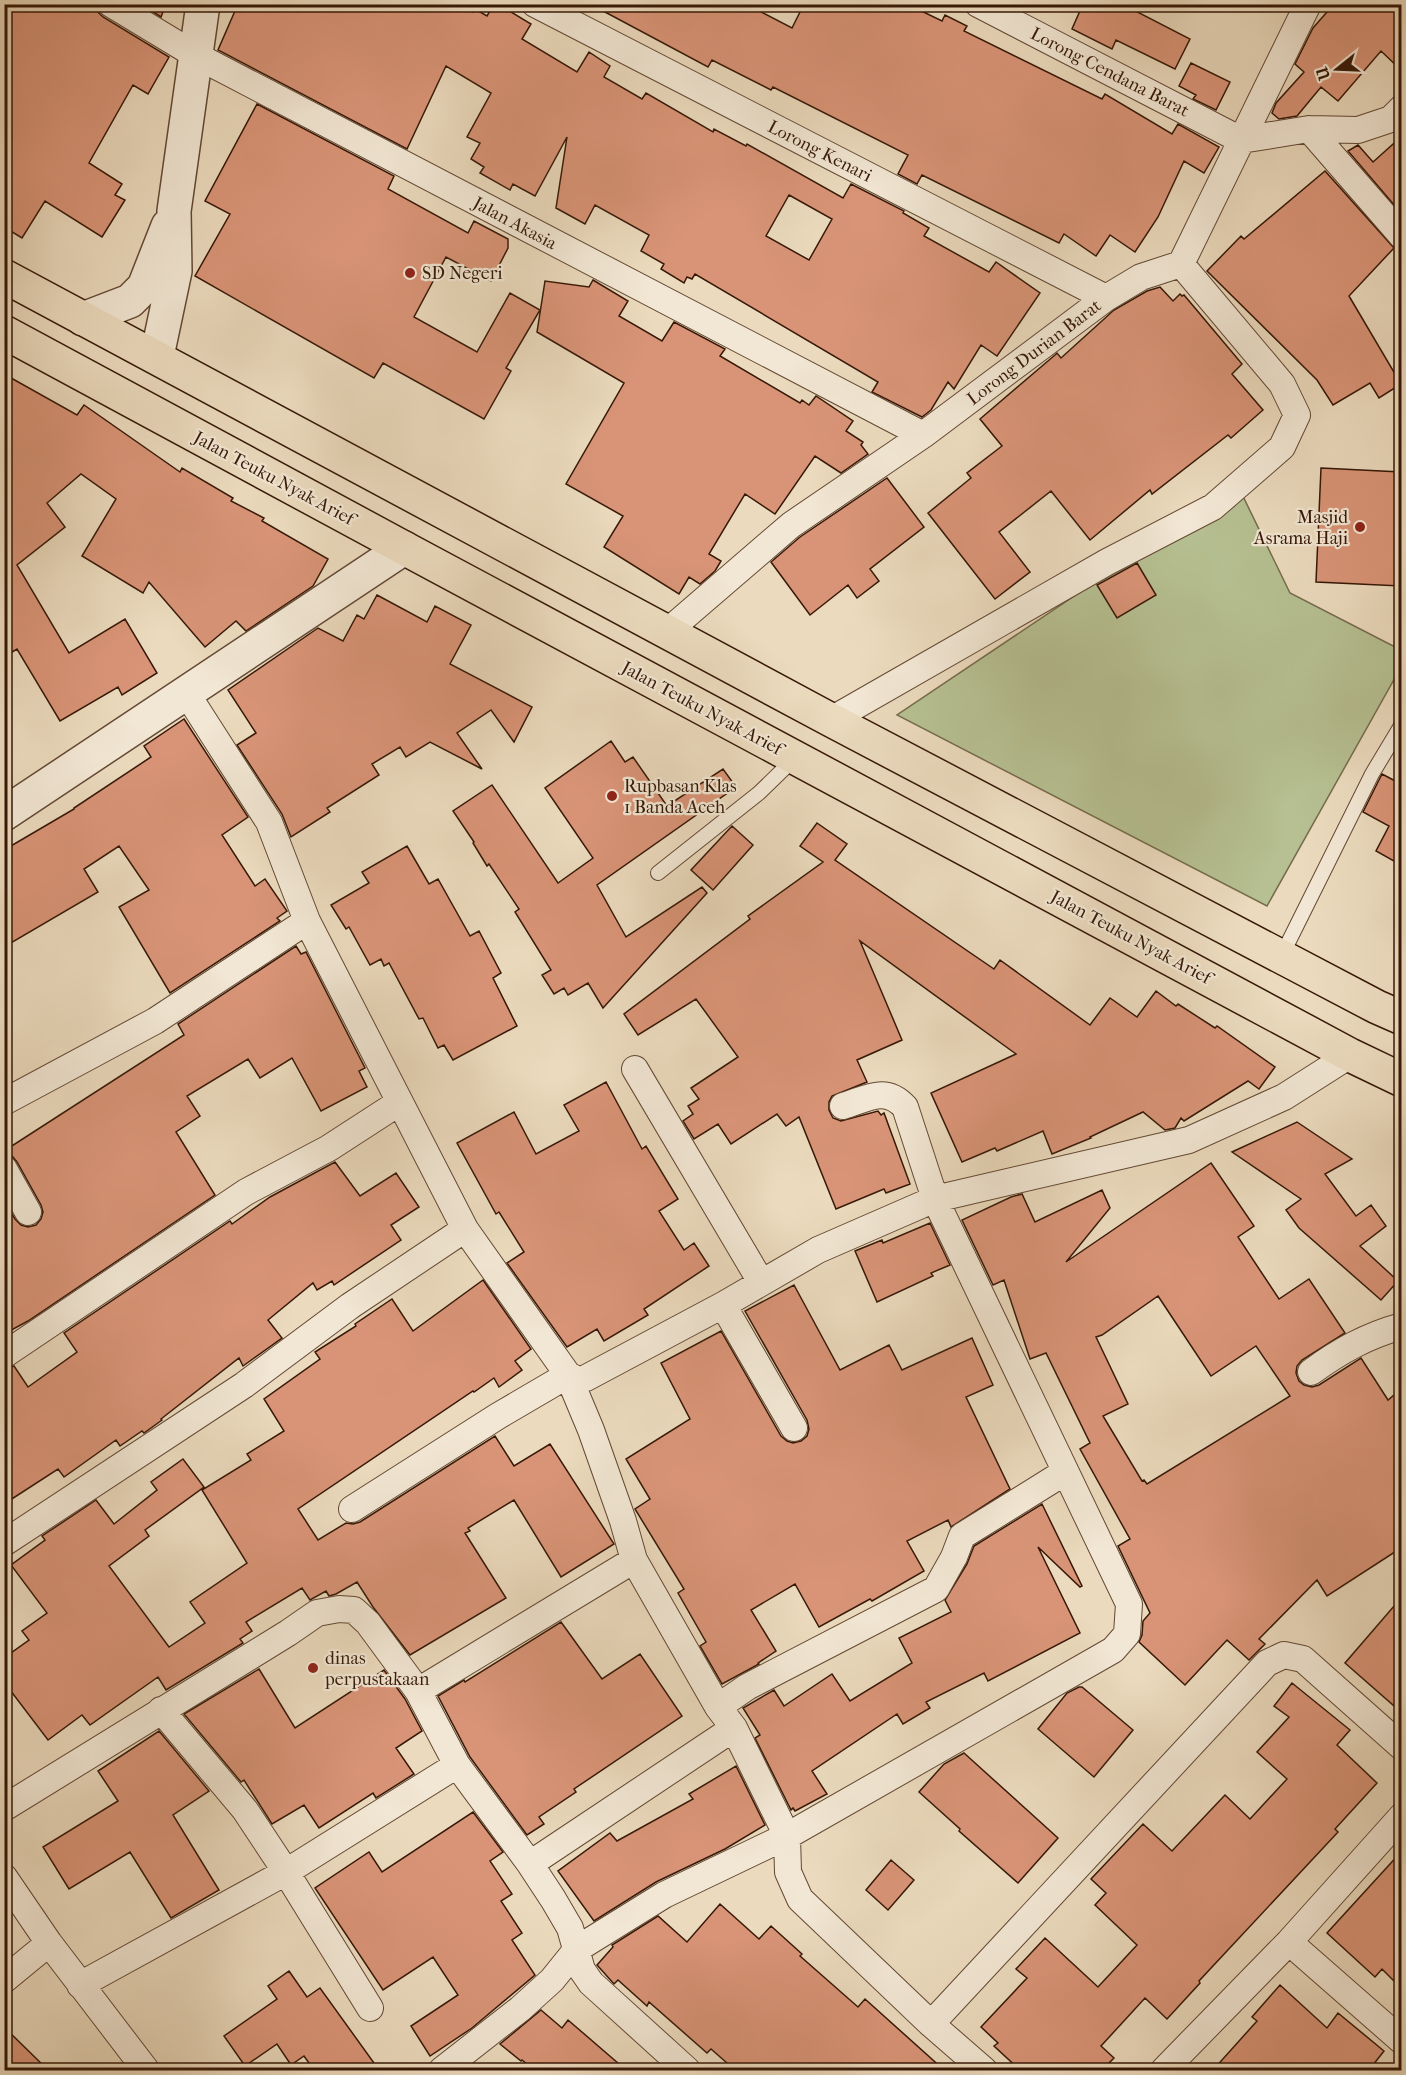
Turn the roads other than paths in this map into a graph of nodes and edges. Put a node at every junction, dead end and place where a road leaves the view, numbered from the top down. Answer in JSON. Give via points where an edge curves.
{"nodes":[{"id":1,"x":111,"y":4,"type":"edge"},
{"id":2,"x":203,"y":4,"type":"edge"},
{"id":3,"x":535,"y":4,"type":"edge"},
{"id":4,"x":978,"y":4,"type":"edge"},
{"id":5,"x":1308,"y":4,"type":"edge"},
{"id":6,"x":197,"y":56,"type":"junction"},
{"id":7,"x":1401,"y":108,"type":"edge"},
{"id":8,"x":1309,"y":129,"type":"junction"},
{"id":9,"x":1241,"y":140,"type":"junction"},
{"id":10,"x":174,"y":211,"type":"junction"},
{"id":11,"x":1401,"y":236,"type":"edge"},
{"id":12,"x":1181,"y":264,"type":"junction"},
{"id":13,"x":4,"y":276,"type":"edge"},
{"id":14,"x":1106,"y":298,"type":"junction"},
{"id":15,"x":83,"y":318,"type":"junction"},
{"id":16,"x":4,"y":332,"type":"edge"},
{"id":17,"x":157,"y":356,"type":"junction"},
{"id":18,"x":923,"y":435,"type":"junction"},
{"id":19,"x":404,"y":548,"type":"junction"},
{"id":20,"x":668,"y":631,"type":"junction"},
{"id":21,"x":187,"y":694,"type":"junction"},
{"id":22,"x":831,"y":720,"type":"junction"},
{"id":23,"x":1401,"y":724,"type":"edge"},
{"id":24,"x":795,"y":758,"type":"junction"},
{"id":25,"x":4,"y":814,"type":"edge"},
{"id":26,"x":658,"y":873,"type":"dead end"},
{"id":27,"x":307,"y":921,"type":"junction"},
{"id":28,"x":1282,"y":955,"type":"junction"},
{"id":29,"x":1401,"y":1018,"type":"edge"},
{"id":30,"x":1350,"y":1055,"type":"junction"},
{"id":31,"x":635,"y":1069,"type":"dead end"},
{"id":32,"x":1401,"y":1080,"type":"edge"},
{"id":33,"x":4,"y":1102,"type":"edge"},
{"id":34,"x":400,"y":1102,"type":"junction"},
{"id":35,"x":843,"y":1106,"type":"dead end"},
{"id":36,"x":4,"y":1169,"type":"edge"},
{"id":37,"x":935,"y":1199,"type":"junction"},
{"id":38,"x":28,"y":1212,"type":"dead end"},
{"id":39,"x":465,"y":1228,"type":"junction"},
{"id":40,"x":761,"y":1282,"type":"junction"},
{"id":41,"x":723,"y":1305,"type":"junction"},
{"id":42,"x":1401,"y":1326,"type":"edge"},
{"id":43,"x":4,"y":1355,"type":"edge"},
{"id":44,"x":1311,"y":1372,"type":"dead end"},
{"id":45,"x":568,"y":1375,"type":"junction"},
{"id":46,"x":794,"y":1428,"type":"dead end"},
{"id":47,"x":1065,"y":1472,"type":"junction"},
{"id":48,"x":352,"y":1509,"type":"dead end"},
{"id":49,"x":4,"y":1543,"type":"edge"},
{"id":50,"x":634,"y":1560,"type":"junction"},
{"id":51,"x":418,"y":1691,"type":"junction"},
{"id":52,"x":718,"y":1707,"type":"junction"},
{"id":53,"x":162,"y":1710,"type":"junction"},
{"id":54,"x":734,"y":1728,"type":"junction"},
{"id":55,"x":1401,"y":1747,"type":"edge"},
{"id":56,"x":457,"y":1765,"type":"junction"},
{"id":57,"x":4,"y":1808,"type":"edge"},
{"id":58,"x":1401,"y":1815,"type":"edge"},
{"id":59,"x":787,"y":1836,"type":"junction"},
{"id":60,"x":530,"y":1864,"type":"junction"},
{"id":61,"x":286,"y":1872,"type":"junction"},
{"id":62,"x":4,"y":1877,"type":"edge"},
{"id":63,"x":1289,"y":1942,"type":"junction"},
{"id":64,"x":49,"y":1943,"type":"junction"},
{"id":65,"x":577,"y":1948,"type":"junction"},
{"id":66,"x":4,"y":1980,"type":"edge"},
{"id":67,"x":80,"y":1985,"type":"junction"},
{"id":68,"x":370,"y":2008,"type":"dead end"},
{"id":69,"x":931,"y":2024,"type":"junction"},
{"id":70,"x":1401,"y":2041,"type":"edge"},
{"id":71,"x":146,"y":2070,"type":"edge"},
{"id":72,"x":442,"y":2070,"type":"edge"},
{"id":73,"x":687,"y":2070,"type":"edge"},
{"id":74,"x":984,"y":2070,"type":"edge"},
{"id":75,"x":1164,"y":2070,"type":"edge"}],
"edges":[{"from":1,"to":6,"type":"street","name":"Jalan Akasia"},
{"from":2,"to":6,"type":"street"},
{"from":3,"to":14,"type":"street","name":"Lorong Kenari"},
{"from":4,"to":9,"type":"street","name":"Lorong Cendana Barat"},
{"from":5,"to":9,"type":"street"},
{"from":6,"to":10,"type":"street"},
{"from":6,"to":18,"type":"street","name":"Jalan Akasia"},
{"from":7,"to":8,"type":"street","via":[[1391,119],[1358,130]]},
{"from":8,"to":9,"type":"street"},
{"from":8,"to":11,"type":"street"},
{"from":9,"to":12,"type":"street"},
{"from":10,"to":15,"type":"street","via":[[144,287],[130,301]]},
{"from":10,"to":17,"type":"street","via":[[175,271]]},
{"from":12,"to":14,"type":"street","name":"Lorong Durian Barat","via":[[1141,277]]},
{"from":12,"to":22,"type":"street","via":[[1282,384],[1297,415],[1282,447],[1213,507],[1107,562]]},
{"from":13,"to":15,"type":"highway"},
{"from":14,"to":18,"type":"street","name":"Lorong Durian Barat"},
{"from":15,"to":17,"type":"highway"},
{"from":16,"to":19,"type":"highway","name":"Jalan Teuku Nyak Arief"},
{"from":17,"to":20,"type":"highway"},
{"from":18,"to":20,"type":"street","name":"Lorong Durian Barat","via":[[791,525]]},
{"from":19,"to":21,"type":"street"},
{"from":19,"to":24,"type":"highway","name":"Jalan Teuku Nyak Arief"},
{"from":20,"to":22,"type":"highway"},
{"from":21,"to":25,"type":"street"},
{"from":21,"to":27,"type":"street","via":[[269,822]]},
{"from":22,"to":28,"type":"highway"},
{"from":23,"to":28,"type":"lane"},
{"from":24,"to":26,"type":"lane","via":[[759,793]]},
{"from":24,"to":30,"type":"highway","name":"Jalan Teuku Nyak Arief"},
{"from":27,"to":33,"type":"street","via":[[155,1021]]},
{"from":27,"to":34,"type":"street"},
{"from":28,"to":29,"type":"highway"},
{"from":30,"to":32,"type":"highway","name":"Jalan Teuku Nyak Arief"},
{"from":30,"to":37,"type":"street","via":[[1284,1097],[1189,1140]]},
{"from":31,"to":40,"type":"street"},
{"from":34,"to":39,"type":"street"},
{"from":34,"to":43,"type":"street","via":[[329,1148],[246,1192]]},
{"from":35,"to":37,"type":"street","via":[[884,1094],[897,1099],[904,1107]]},
{"from":36,"to":38,"type":"street"},
{"from":37,"to":40,"type":"street","via":[[818,1250]]},
{"from":37,"to":47,"type":"street"},
{"from":39,"to":45,"type":"street"},
{"from":39,"to":49,"type":"street","via":[[350,1306],[244,1385]]},
{"from":40,"to":41,"type":"street"},
{"from":41,"to":45,"type":"street","via":[[586,1378],[578,1380]]},
{"from":41,"to":46,"type":"street"},
{"from":42,"to":44,"type":"street","via":[[1340,1351]]},
{"from":45,"to":48,"type":"street"},
{"from":45,"to":50,"type":"street","via":[[595,1440]]},
{"from":47,"to":52,"type":"street","via":[[962,1536],[936,1588],[747,1687]]},
{"from":47,"to":59,"type":"street","via":[[1129,1604],[1127,1634],[1113,1650]]},
{"from":50,"to":51,"type":"street"},
{"from":50,"to":52,"type":"street"},
{"from":51,"to":53,"type":"street","via":[[368,1623],[354,1610],[339,1609],[317,1613]]},
{"from":51,"to":56,"type":"street"},
{"from":52,"to":54,"type":"street"},
{"from":53,"to":57,"type":"street"},
{"from":53,"to":61,"type":"street","via":[[245,1810]]},
{"from":54,"to":59,"type":"street"},
{"from":54,"to":60,"type":"street"},
{"from":55,"to":69,"type":"street","via":[[1303,1659],[1284,1655],[1267,1663]]},
{"from":56,"to":60,"type":"street"},
{"from":56,"to":61,"type":"street"},
{"from":58,"to":63,"type":"street"},
{"from":59,"to":65,"type":"street","via":[[664,1895]]},
{"from":59,"to":69,"type":"street","via":[[788,1872],[800,1899]]},
{"from":60,"to":65,"type":"street","via":[[570,1928]]},
{"from":61,"to":67,"type":"street"},
{"from":61,"to":68,"type":"street"},
{"from":62,"to":64,"type":"street"},
{"from":63,"to":70,"type":"street"},
{"from":63,"to":75,"type":"street"},
{"from":64,"to":66,"type":"street"},
{"from":64,"to":67,"type":"street"},
{"from":65,"to":72,"type":"street","via":[[552,1980],[520,2009]]},
{"from":65,"to":73,"type":"street","via":[[582,1970],[591,1983]]},
{"from":67,"to":71,"type":"street"},
{"from":69,"to":74,"type":"street"}]}
